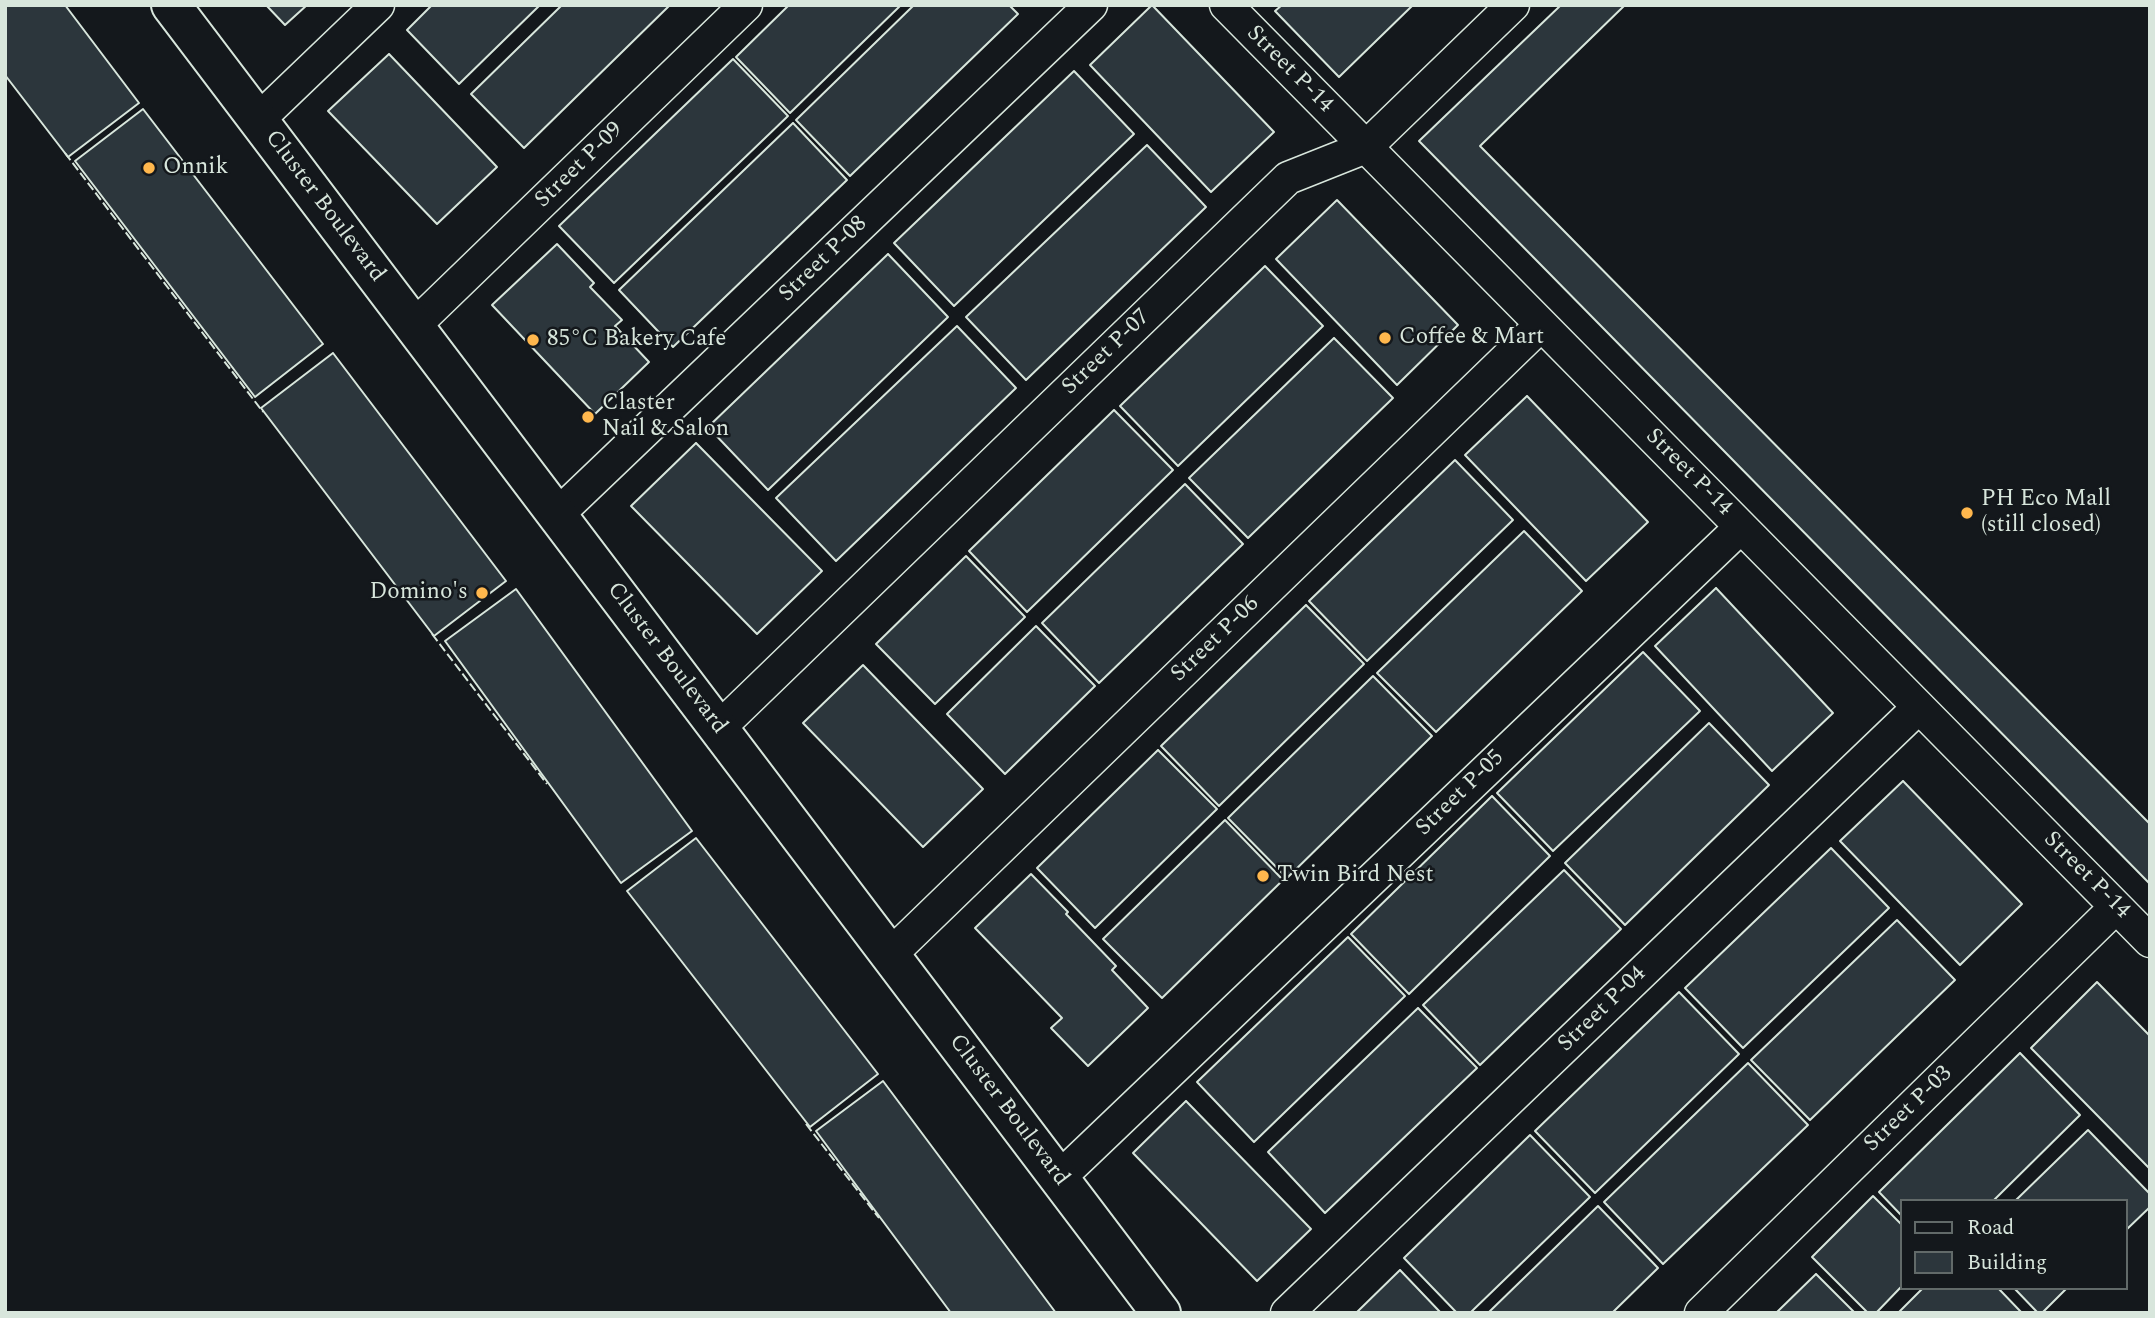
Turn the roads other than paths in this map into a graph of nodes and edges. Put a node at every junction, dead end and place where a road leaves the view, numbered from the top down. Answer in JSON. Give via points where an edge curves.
{"nodes":[{"id":1,"x":171,"y":5,"type":"edge"},
{"id":2,"x":378,"y":5,"type":"edge"},
{"id":3,"x":746,"y":5,"type":"edge"},
{"id":4,"x":1091,"y":5,"type":"edge"},
{"id":5,"x":1226,"y":5,"type":"edge"},
{"id":6,"x":1513,"y":5,"type":"edge"},
{"id":7,"x":258,"y":120,"type":"junction"},
{"id":8,"x":1366,"y":147,"type":"junction"},
{"id":9,"x":1541,"y":325,"type":"junction"},
{"id":10,"x":414,"y":326,"type":"junction"},
{"id":11,"x":557,"y":515,"type":"junction"},
{"id":12,"x":1741,"y":527,"type":"junction"},
{"id":13,"x":1919,"y":707,"type":"junction"},
{"id":14,"x":719,"y":728,"type":"junction"},
{"id":15,"x":2116,"y":907,"type":"junction"},
{"id":16,"x":2150,"y":941,"type":"edge"},
{"id":17,"x":890,"y":955,"type":"junction"},
{"id":18,"x":1059,"y":1178,"type":"junction"},
{"id":19,"x":1161,"y":1313,"type":"edge"},
{"id":20,"x":1287,"y":1313,"type":"edge"},
{"id":21,"x":1701,"y":1313,"type":"edge"}],
"edges":[{"from":1,"to":7,"type":"street","name":"Cluster Boulevard"},
{"from":2,"to":7,"type":"street"},
{"from":3,"to":10,"type":"street","name":"Street P-09"},
{"from":4,"to":11,"type":"street","name":"Street P-08"},
{"from":5,"to":8,"type":"street","name":"Street P-14"},
{"from":6,"to":8,"type":"street","name":"Street P-07"},
{"from":7,"to":10,"type":"street","name":"Cluster Boulevard"},
{"from":8,"to":9,"type":"street","name":"Street P-14"},
{"from":8,"to":14,"type":"street","name":"Street P-07","via":[[1288,178]]},
{"from":9,"to":12,"type":"street","name":"Street P-14"},
{"from":9,"to":17,"type":"street","name":"Street P-06"},
{"from":10,"to":11,"type":"street","name":"Cluster Boulevard"},
{"from":11,"to":14,"type":"street","name":"Cluster Boulevard"},
{"from":12,"to":13,"type":"street","name":"Street P-14"},
{"from":12,"to":18,"type":"street","name":"Street P-05"},
{"from":13,"to":15,"type":"street","name":"Street P-14"},
{"from":13,"to":20,"type":"street","name":"Street P-04"},
{"from":14,"to":17,"type":"street","name":"Cluster Boulevard"},
{"from":15,"to":16,"type":"street","name":"Street P-14"},
{"from":15,"to":21,"type":"street","name":"Street P-03"},
{"from":17,"to":18,"type":"street","name":"Cluster Boulevard"},
{"from":18,"to":19,"type":"street","name":"Cluster Boulevard"}]}
